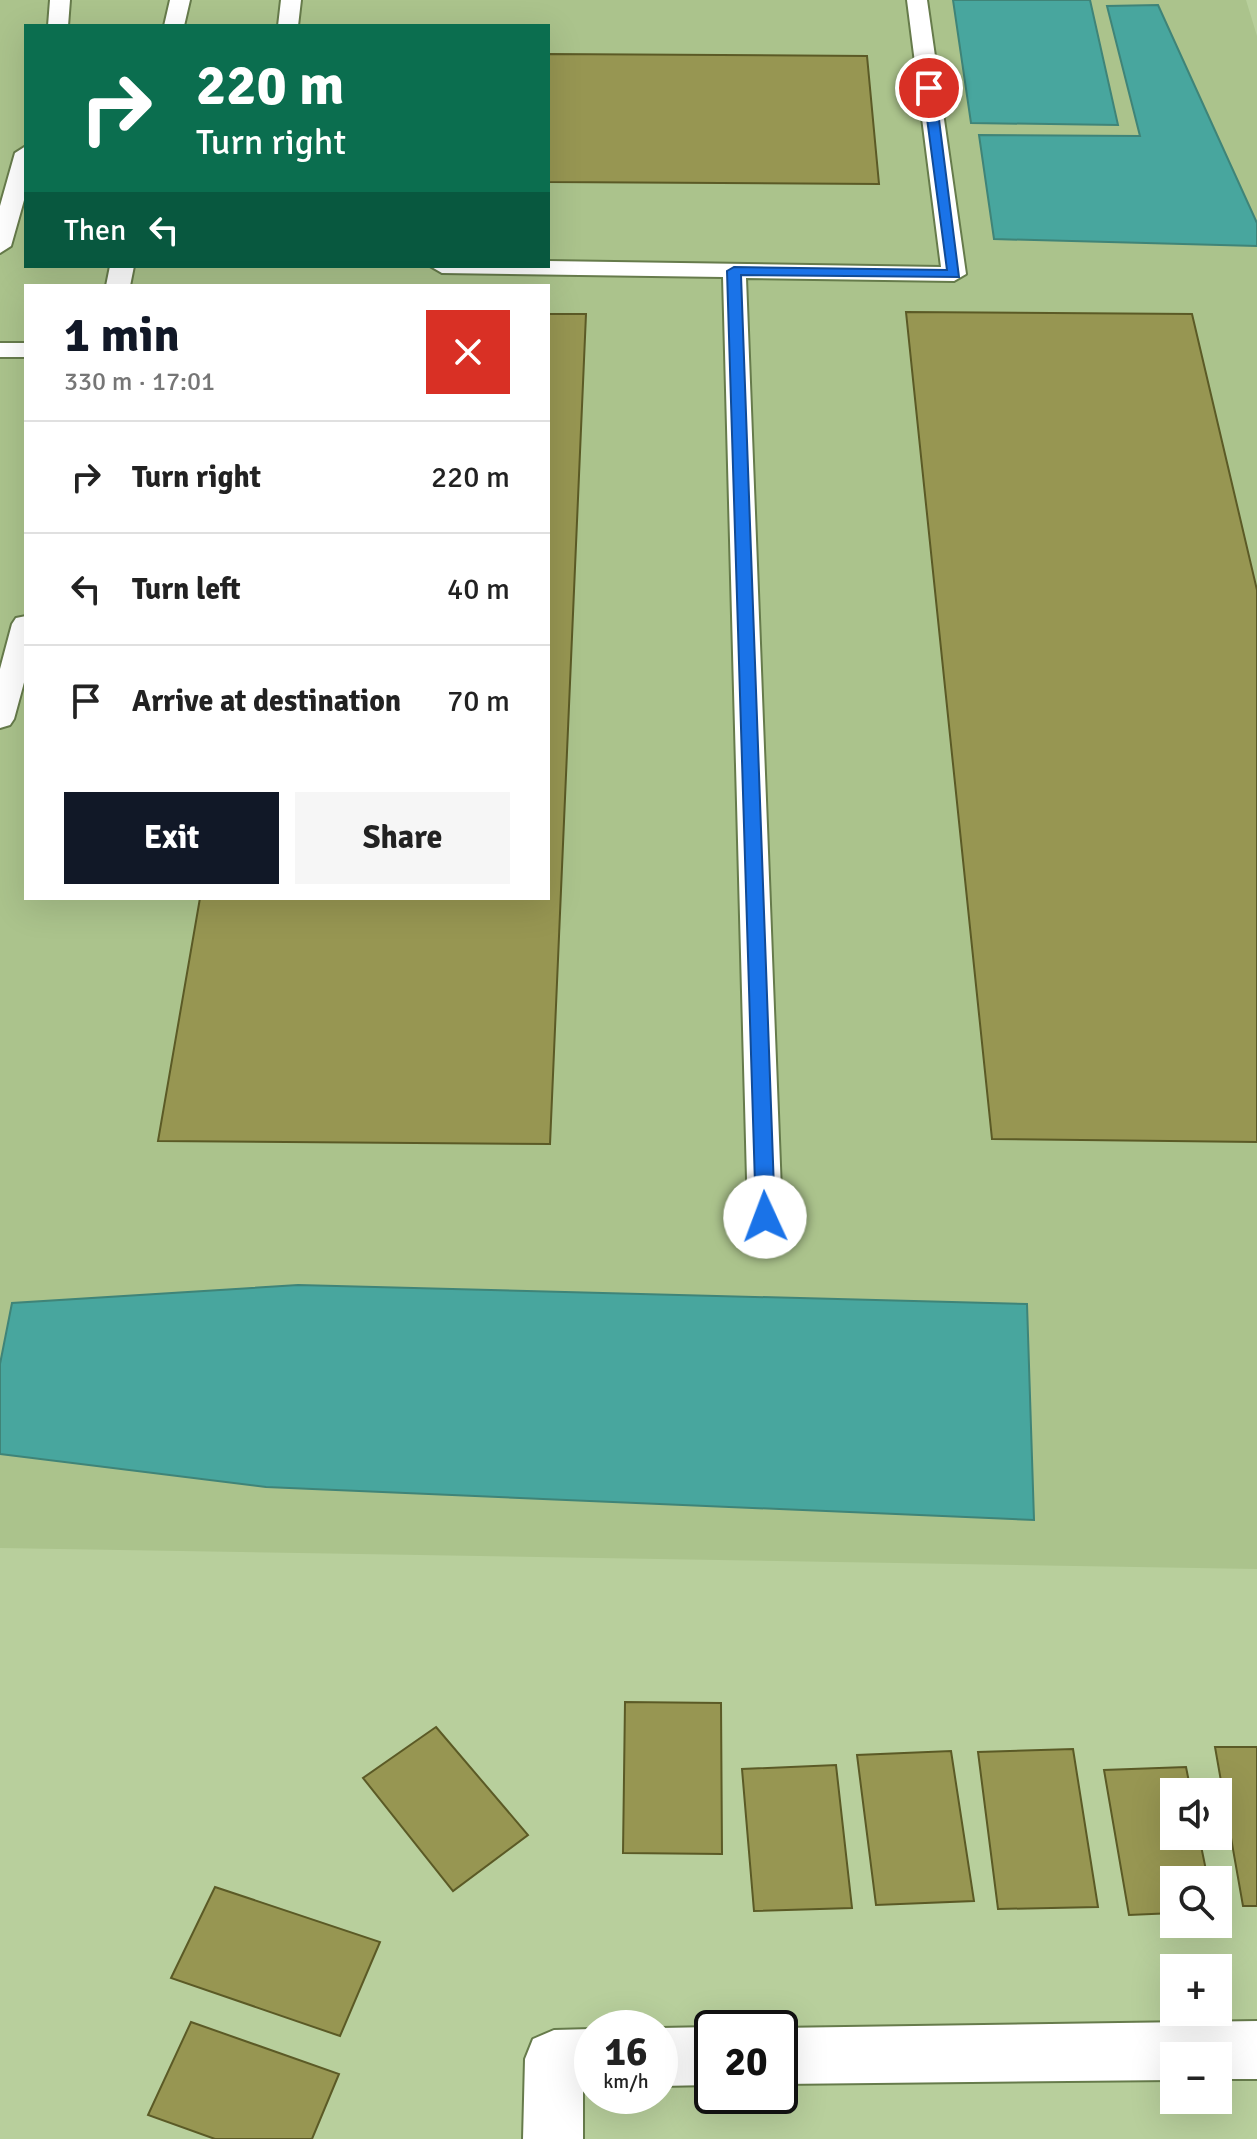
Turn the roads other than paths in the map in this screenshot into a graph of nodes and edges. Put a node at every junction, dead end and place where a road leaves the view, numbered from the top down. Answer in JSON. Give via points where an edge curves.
{"nodes":[{"id":1,"x":60,"y":0,"type":"edge"},
{"id":2,"x":180,"y":0,"type":"edge"},
{"id":3,"x":291,"y":0,"type":"edge"},
{"id":4,"x":917,"y":0,"type":"edge"},
{"id":5,"x":58,"y":24,"type":"edge"},
{"id":6,"x":174,"y":24,"type":"edge"},
{"id":7,"x":288,"y":24,"type":"edge"},
{"id":8,"x":24,"y":162,"type":"edge"},
{"id":9,"x":11,"y":223,"type":"edge"},
{"id":10,"x":0,"y":246,"type":"edge"},
{"id":11,"x":550,"y":268,"type":"edge"},
{"id":12,"x":734,"y":271,"type":"junction"},
{"id":13,"x":0,"y":350,"type":"edge"},
{"id":14,"x":24,"y":350,"type":"edge"},
{"id":15,"x":24,"y":631,"type":"edge"},
{"id":16,"x":0,"y":719,"type":"edge"},
{"id":17,"x":765,"y":1217,"type":"dead end"},
{"id":18,"x":1257,"y":2050,"type":"edge"},
{"id":19,"x":798,"y":2055,"type":"edge"},
{"id":20,"x":573,"y":2059,"type":"edge"},
{"id":21,"x":553,"y":2139,"type":"edge"}],
"edges":[{"from":1,"to":5,"type":"lane"},
{"from":2,"to":6,"type":"lane"},
{"from":3,"to":7,"type":"lane"},
{"from":4,"to":12,"type":"lane","via":[[954,274]]},
{"from":8,"to":9,"type":"lane"},
{"from":9,"to":10,"type":"lane"},
{"from":11,"to":12,"type":"lane"},
{"from":12,"to":17,"type":"lane"},
{"from":13,"to":14,"type":"lane"},
{"from":15,"to":16,"type":"lane"},
{"from":18,"to":19,"type":"street"},
{"from":20,"to":21,"type":"street"}]}
